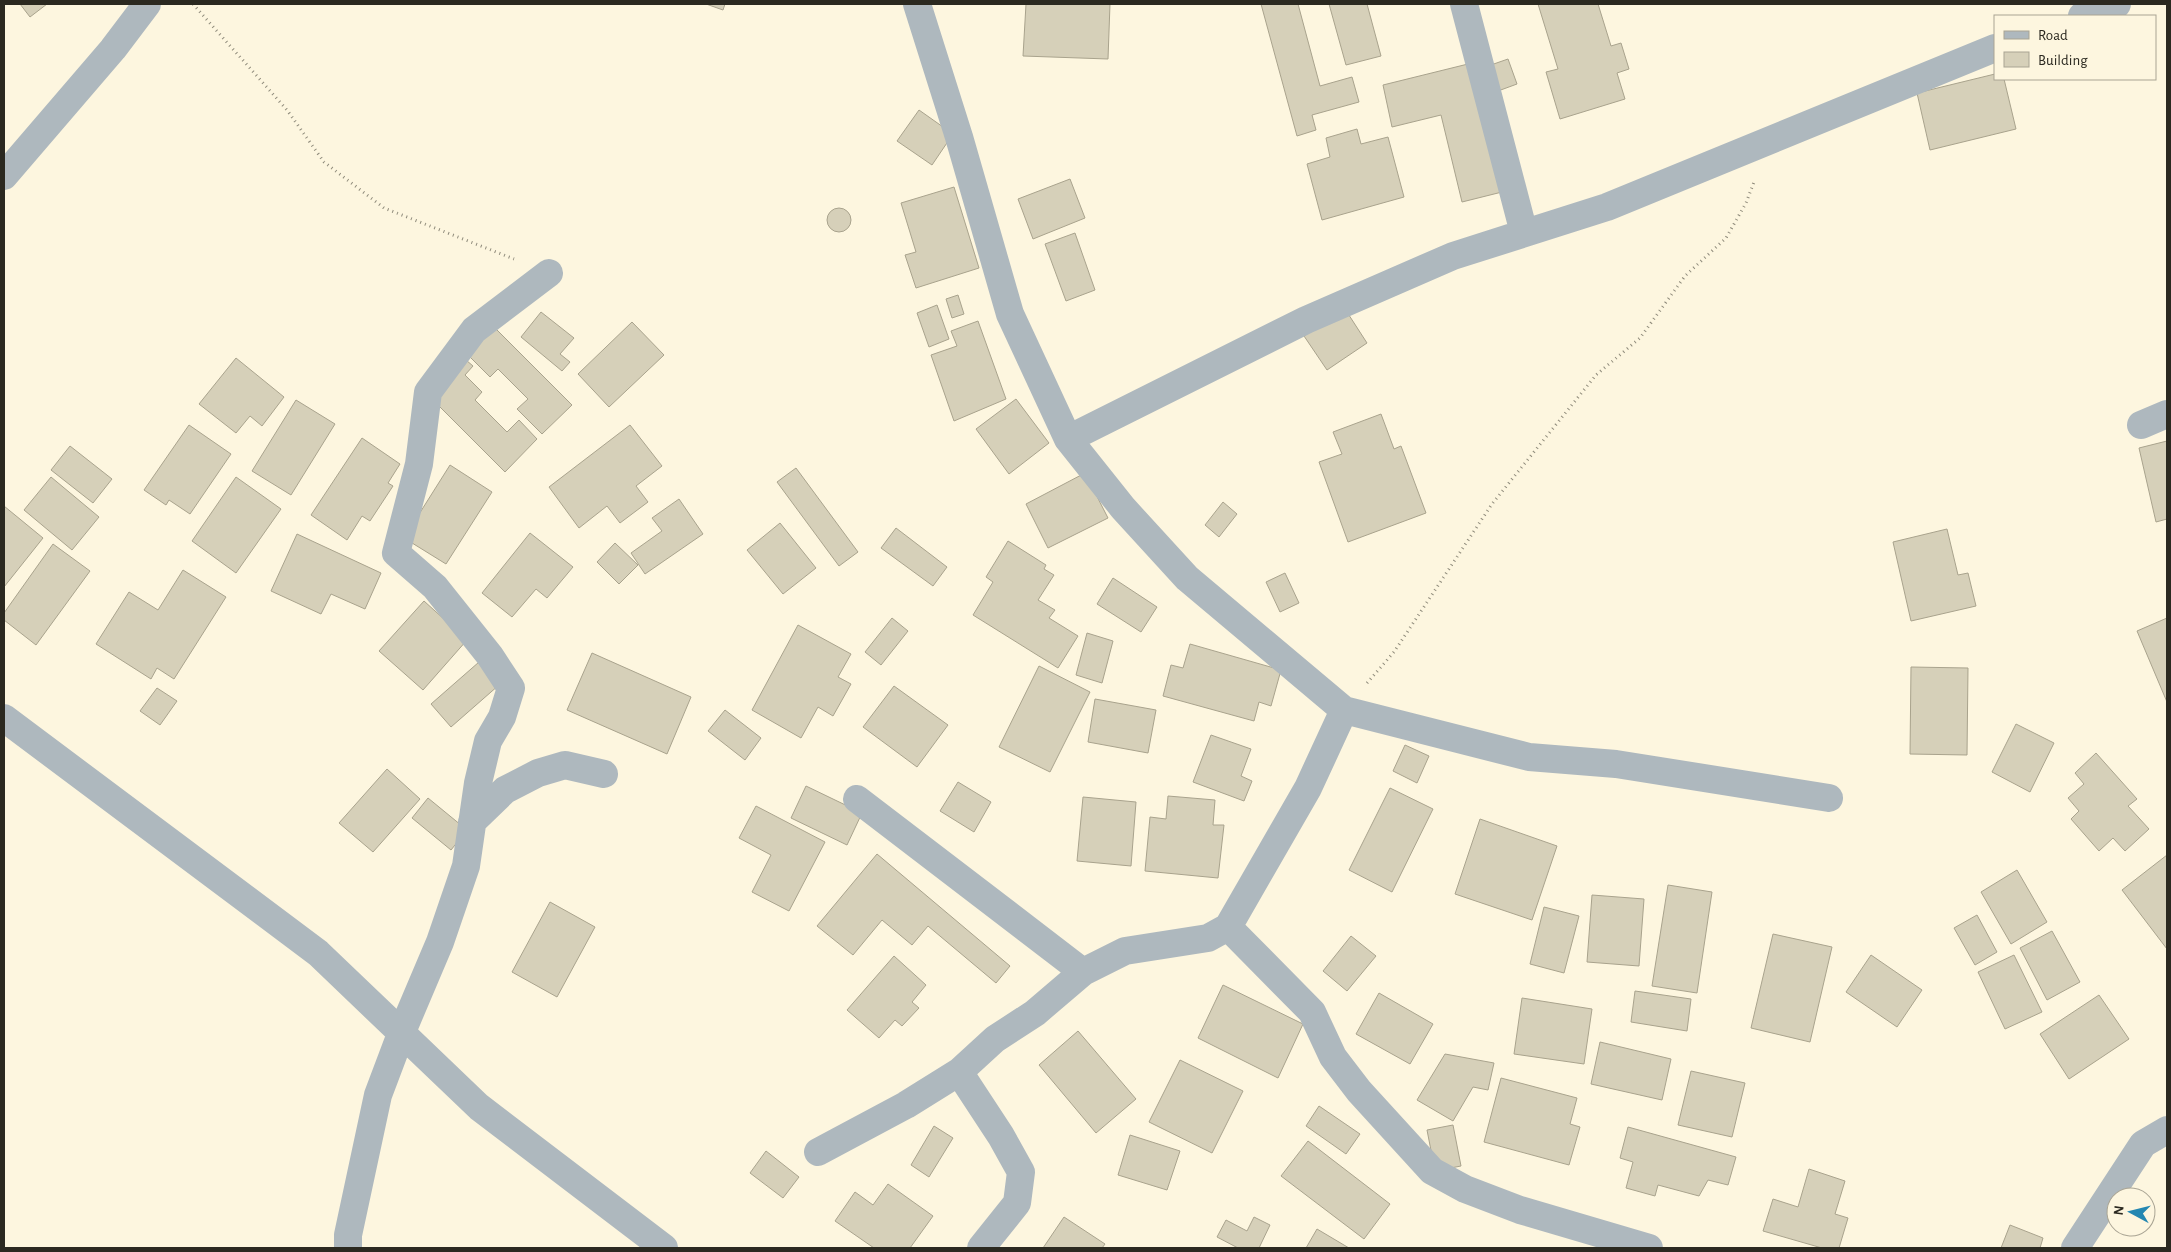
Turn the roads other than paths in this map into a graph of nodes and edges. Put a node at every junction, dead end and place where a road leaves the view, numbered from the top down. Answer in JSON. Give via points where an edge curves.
{"nodes":[{"id":1,"x":147,"y":4,"type":"edge"},
{"id":2,"x":917,"y":4,"type":"edge"},
{"id":3,"x":1464,"y":4,"type":"edge"},
{"id":4,"x":2117,"y":4,"type":"edge"},
{"id":5,"x":2085,"y":15,"type":"edge"},
{"id":6,"x":1994,"y":48,"type":"edge"},
{"id":7,"x":4,"y":176,"type":"edge"},
{"id":8,"x":1524,"y":233,"type":"junction"},
{"id":9,"x":549,"y":273,"type":"road end"},
{"id":10,"x":2167,"y":414,"type":"edge"},
{"id":11,"x":2141,"y":425,"type":"dead end"},
{"id":12,"x":1068,"y":439,"type":"junction"},
{"id":13,"x":1344,"y":710,"type":"junction"},
{"id":14,"x":4,"y":718,"type":"edge"},
{"id":15,"x":604,"y":774,"type":"dead end"},
{"id":16,"x":1828,"y":798,"type":"dead end"},
{"id":17,"x":857,"y":799,"type":"dead end"},
{"id":18,"x":472,"y":822,"type":"junction"},
{"id":19,"x":1228,"y":927,"type":"junction"},
{"id":20,"x":1083,"y":972,"type":"junction"},
{"id":21,"x":401,"y":1034,"type":"junction"},
{"id":22,"x":959,"y":1072,"type":"junction"},
{"id":23,"x":2167,"y":1130,"type":"edge"},
{"id":24,"x":818,"y":1152,"type":"dead end"},
{"id":25,"x":348,"y":1248,"type":"edge"},
{"id":26,"x":664,"y":1248,"type":"edge"},
{"id":27,"x":981,"y":1248,"type":"edge"},
{"id":28,"x":1649,"y":1248,"type":"edge"},
{"id":29,"x":2075,"y":1248,"type":"edge"}],
"edges":[{"from":1,"to":7,"type":"street","via":[[113,49]]},
{"from":2,"to":12,"type":"street","via":[[1010,314]]},
{"from":3,"to":8,"type":"street"},
{"from":4,"to":5,"type":"street"},
{"from":6,"to":8,"type":"street","via":[[1607,207]]},
{"from":8,"to":12,"type":"street","via":[[1453,256],[1306,320]]},
{"from":9,"to":18,"type":"street","via":[[474,330],[428,392],[419,464],[396,553],[435,587],[511,688],[502,717],[488,742]]},
{"from":10,"to":11,"type":"street"},
{"from":12,"to":13,"type":"street","via":[[1123,508],[1187,578]]},
{"from":13,"to":16,"type":"street","via":[[1529,757],[1616,764]]},
{"from":13,"to":19,"type":"street","via":[[1308,788]]},
{"from":14,"to":21,"type":"street","via":[[318,953]]},
{"from":15,"to":18,"type":"street","via":[[565,765],[538,773],[505,790]]},
{"from":17,"to":20,"type":"street"},
{"from":18,"to":21,"type":"street","via":[[466,866],[440,942]]},
{"from":19,"to":20,"type":"street","via":[[1208,938],[1125,951]]},
{"from":19,"to":28,"type":"street","via":[[1312,1012],[1333,1058],[1432,1171],[1520,1210]]},
{"from":20,"to":22,"type":"street"},
{"from":21,"to":25,"type":"street","via":[[378,1095],[348,1235]]},
{"from":21,"to":26,"type":"street","via":[[479,1107]]},
{"from":22,"to":24,"type":"street","via":[[906,1106]]},
{"from":22,"to":27,"type":"street","via":[[1021,1172],[1017,1203]]},
{"from":23,"to":29,"type":"street","via":[[2143,1144]]}]}
